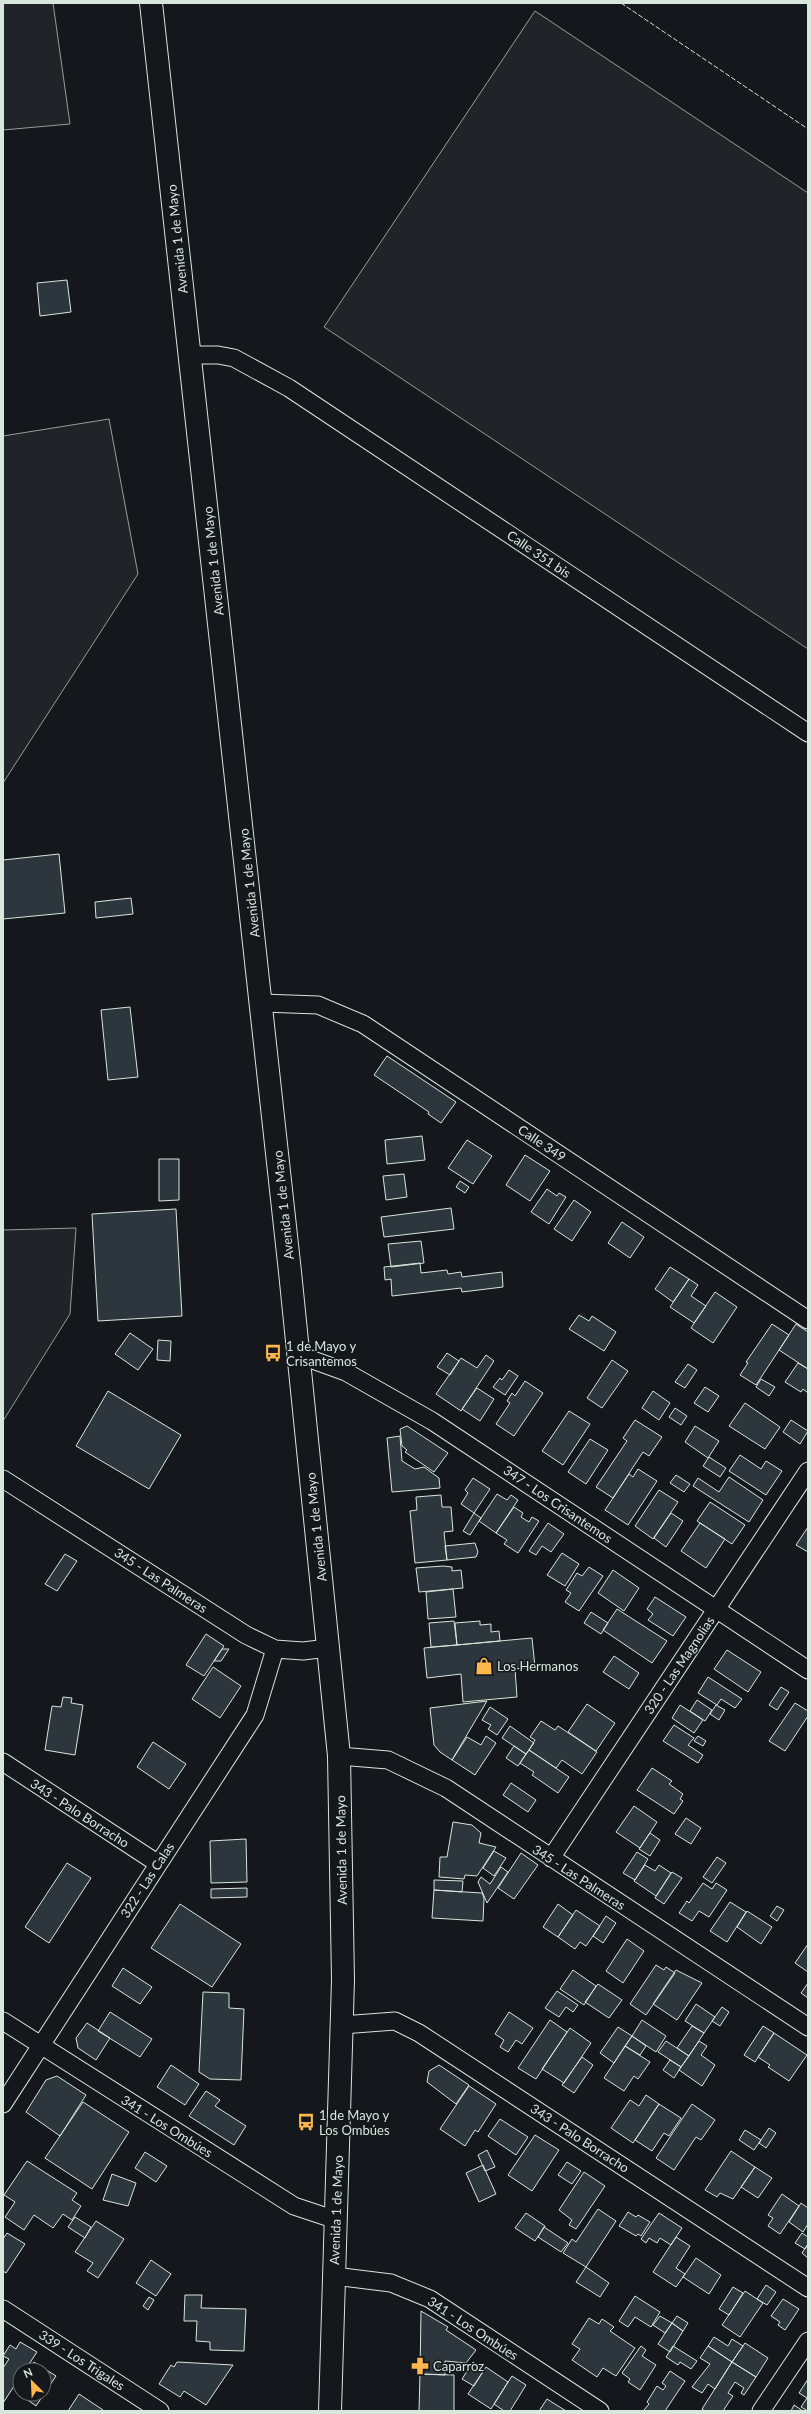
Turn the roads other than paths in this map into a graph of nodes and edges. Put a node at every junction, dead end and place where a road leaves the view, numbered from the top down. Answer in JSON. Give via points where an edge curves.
{"nodes":[{"id":1,"x":151,"y":3,"type":"edge"},
{"id":2,"x":190,"y":355,"type":"junction"},
{"id":3,"x":808,"y":733,"type":"edge"},
{"id":4,"x":262,"y":1003,"type":"junction"},
{"id":5,"x":808,"y":1320,"type":"edge"},
{"id":6,"x":299,"y":1355,"type":"junction"},
{"id":7,"x":808,"y":1472,"type":"edge"},
{"id":8,"x":3,"y":1479,"type":"edge"},
{"id":9,"x":716,"y":1609,"type":"junction"},
{"id":10,"x":328,"y":1648,"type":"junction"},
{"id":11,"x":275,"y":1649,"type":"junction"},
{"id":12,"x":808,"y":1670,"type":"edge"},
{"id":13,"x":338,"y":1756,"type":"junction"},
{"id":14,"x":3,"y":1762,"type":"edge"},
{"id":15,"x":550,"y":1858,"type":"junction"},
{"id":16,"x":157,"y":1863,"type":"junction"},
{"id":17,"x":3,"y":2021,"type":"edge"},
{"id":18,"x":342,"y":2025,"type":"junction"},
{"id":19,"x":808,"y":2028,"type":"edge"},
{"id":20,"x":40,"y":2046,"type":"junction"},
{"id":21,"x":3,"y":2104,"type":"edge"},
{"id":22,"x":336,"y":2220,"type":"junction"},
{"id":23,"x":334,"y":2276,"type":"junction"},
{"id":24,"x":808,"y":2288,"type":"edge"},
{"id":25,"x":3,"y":2308,"type":"edge"},
{"id":26,"x":808,"y":2341,"type":"edge"},
{"id":27,"x":160,"y":2411,"type":"edge"},
{"id":28,"x":330,"y":2411,"type":"edge"},
{"id":29,"x":600,"y":2411,"type":"edge"},
{"id":30,"x":761,"y":2411,"type":"edge"}],
"edges":[{"from":1,"to":2,"type":"main road","name":"Avenida 1 de Mayo"},
{"from":2,"to":3,"type":"street","name":"Calle 351 bis","via":[[234,358],[289,388]]},
{"from":2,"to":4,"type":"main road","name":"Avenida 1 de Mayo"},
{"from":4,"to":5,"type":"street","name":"Calle 349","via":[[318,1005],[363,1024]]},
{"from":4,"to":6,"type":"main road","name":"Avenida 1 de Mayo"},
{"from":6,"to":9,"type":"street","name":"347 - Los Crisantemos","via":[[346,1372],[432,1421]]},
{"from":6,"to":10,"type":"main road","name":"Avenida 1 de Mayo"},
{"from":7,"to":9,"type":"street","name":"320 - Las Magnolias"},
{"from":8,"to":11,"type":"street","name":"345 - Las Palmeras","via":[[246,1635]]},
{"from":9,"to":12,"type":"street","name":"347 - Los Crisantemos"},
{"from":9,"to":15,"type":"street","name":"320 - Las Magnolias"},
{"from":10,"to":11,"type":"street","name":"345 - Las Palmeras"},
{"from":10,"to":13,"type":"main road","name":"Avenida 1 de Mayo"},
{"from":11,"to":16,"type":"street","name":"322 - Las Calas","via":[[255,1714]]},
{"from":13,"to":15,"type":"street","name":"345 - Las Palmeras","via":[[388,1760],[446,1788]]},
{"from":13,"to":18,"type":"main road","name":"Avenida 1 de Mayo","via":[[344,1980]]},
{"from":14,"to":16,"type":"street","name":"343 - Palo Borracho"},
{"from":15,"to":19,"type":"street","name":"345 - Las Palmeras"},
{"from":16,"to":20,"type":"street","name":"322 - Las Calas"},
{"from":17,"to":20,"type":"street","name":"341 - Los Ombúes"},
{"from":18,"to":22,"type":"main road","name":"Avenida 1 de Mayo"},
{"from":18,"to":24,"type":"street","name":"343 - Palo Borracho","via":[[394,2021],[419,2033]]},
{"from":20,"to":21,"type":"street","name":"322 - Las Calas"},
{"from":20,"to":22,"type":"street","name":"341 - Los Ombúes","via":[[294,2206]]},
{"from":22,"to":23,"type":"main road","name":"Avenida 1 de Mayo"},
{"from":23,"to":28,"type":"main road","name":"Avenida 1 de Mayo"},
{"from":23,"to":29,"type":"street","name":"341 - Los Ombúes","via":[[391,2283],[430,2299]]},
{"from":25,"to":27,"type":"street","name":"339 - Los Trigales"},
{"from":26,"to":30,"type":"street"}]}
